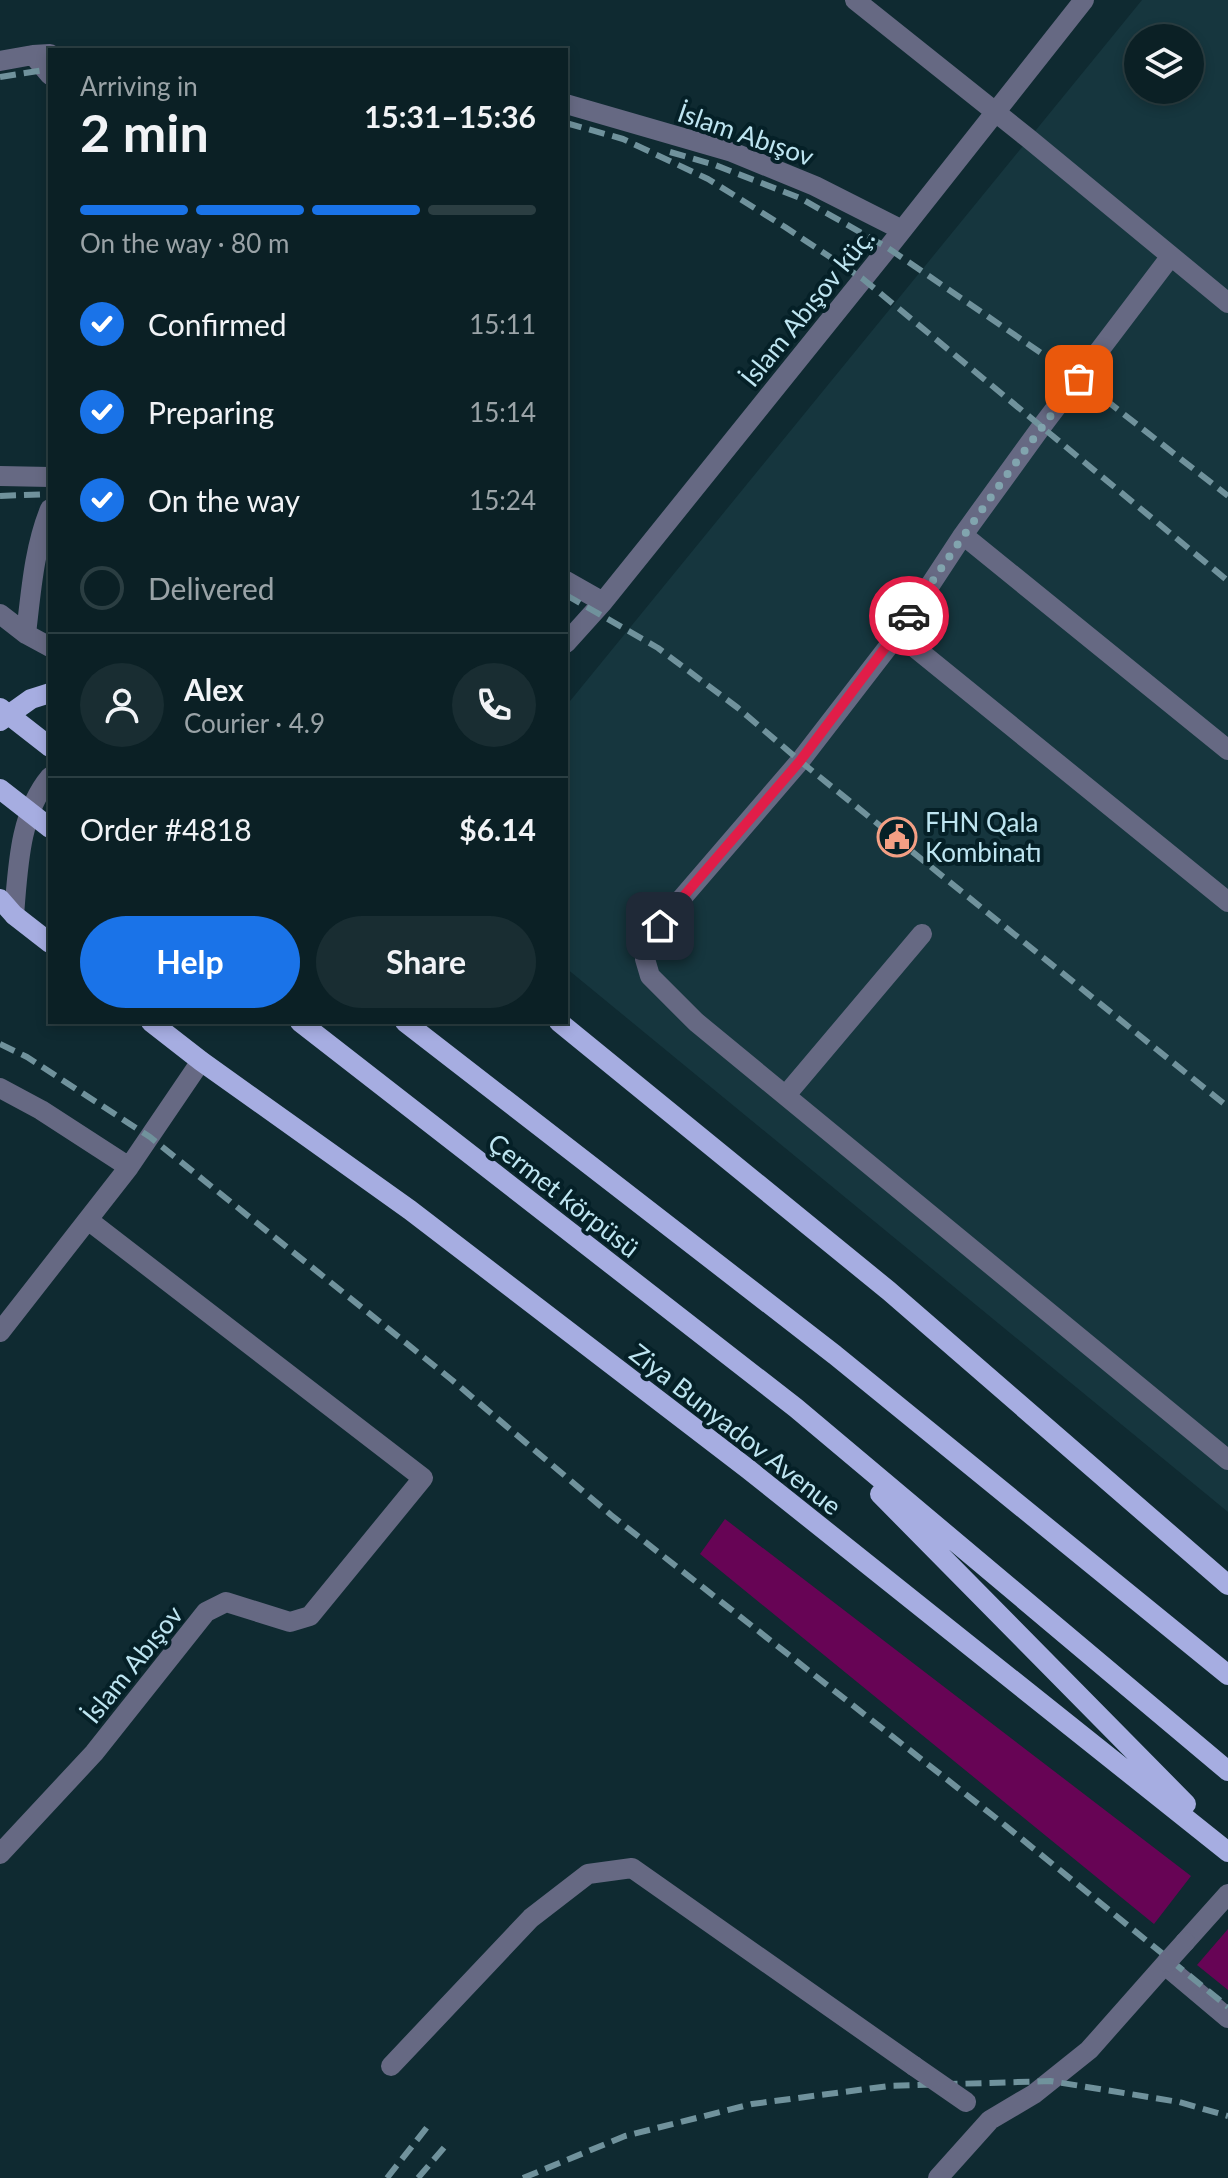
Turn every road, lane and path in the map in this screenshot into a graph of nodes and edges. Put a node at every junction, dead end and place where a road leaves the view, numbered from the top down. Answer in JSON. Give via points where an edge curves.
{"nodes":[{"id":1,"x":855,"y":0,"type":"edge"},
{"id":2,"x":1084,"y":0,"type":"edge"},
{"id":3,"x":42,"y":54,"type":"edge"},
{"id":4,"x":0,"y":61,"type":"edge"},
{"id":5,"x":568,"y":105,"type":"edge"},
{"id":6,"x":995,"y":110,"type":"junction"},
{"id":7,"x":902,"y":230,"type":"junction"},
{"id":8,"x":1171,"y":256,"type":"junction"},
{"id":9,"x":1228,"y":303,"type":"edge"},
{"id":10,"x":0,"y":476,"type":"edge"},
{"id":11,"x":48,"y":477,"type":"edge"},
{"id":12,"x":48,"y":514,"type":"edge"},
{"id":13,"x":963,"y":535,"type":"junction"},
{"id":14,"x":568,"y":582,"type":"edge"},
{"id":15,"x":603,"y":602,"type":"junction"},
{"id":16,"x":0,"y":614,"type":"edge"},
{"id":17,"x":26,"y":634,"type":"junction"},
{"id":18,"x":898,"y":634,"type":"junction"},
{"id":19,"x":568,"y":641,"type":"edge"},
{"id":20,"x":48,"y":646,"type":"edge"},
{"id":21,"x":48,"y":694,"type":"edge"},
{"id":22,"x":0,"y":708,"type":"edge"},
{"id":23,"x":0,"y":721,"type":"edge"},
{"id":24,"x":48,"y":745,"type":"edge"},
{"id":25,"x":1228,"y":750,"type":"edge"},
{"id":26,"x":48,"y":779,"type":"edge"},
{"id":27,"x":0,"y":789,"type":"edge"},
{"id":28,"x":48,"y":826,"type":"edge"},
{"id":29,"x":1228,"y":902,"type":"edge"},
{"id":30,"x":5,"y":906,"type":"edge"},
{"id":31,"x":922,"y":934,"type":"dead end"},
{"id":32,"x":48,"y":941,"type":"edge"},
{"id":33,"x":154,"y":1024,"type":"edge"},
{"id":34,"x":303,"y":1024,"type":"edge"},
{"id":35,"x":408,"y":1024,"type":"edge"},
{"id":36,"x":561,"y":1024,"type":"edge"},
{"id":37,"x":201,"y":1061,"type":"junction"},
{"id":38,"x":0,"y":1088,"type":"edge"},
{"id":39,"x":786,"y":1095,"type":"junction"},
{"id":40,"x":129,"y":1167,"type":"junction"},
{"id":41,"x":88,"y":1220,"type":"junction"},
{"id":42,"x":0,"y":1332,"type":"edge"},
{"id":43,"x":796,"y":1408,"type":"junction"},
{"id":44,"x":1228,"y":1460,"type":"edge"},
{"id":45,"x":1228,"y":1585,"type":"edge"},
{"id":46,"x":1228,"y":1675,"type":"edge"},
{"id":47,"x":1228,"y":1771,"type":"edge"},
{"id":48,"x":1228,"y":1850,"type":"edge"},
{"id":49,"x":0,"y":1854,"type":"edge"},
{"id":50,"x":1228,"y":1894,"type":"edge"},
{"id":51,"x":1166,"y":1964,"type":"junction"},
{"id":52,"x":1228,"y":2018,"type":"edge"},
{"id":53,"x":391,"y":2066,"type":"dead end"},
{"id":54,"x":990,"y":2120,"type":"junction"},
{"id":55,"x":938,"y":2178,"type":"edge"}],
"edges":[{"from":1,"to":6,"type":"street"},
{"from":2,"to":6,"type":"street","name":"İslam Abışov küç."},
{"from":3,"to":4,"type":"street"},
{"from":5,"to":7,"type":"street","name":"İslam Abışov","via":[[732,152]]},
{"from":6,"to":7,"type":"street","name":"İslam Abışov küç."},
{"from":6,"to":8,"type":"street"},
{"from":7,"to":15,"type":"street","name":"İslam Abışov küç."},
{"from":8,"to":9,"type":"street"},
{"from":8,"to":13,"type":"street"},
{"from":10,"to":11,"type":"street"},
{"from":12,"to":17,"type":"street","via":[[32,579]]},
{"from":13,"to":18,"type":"street"},
{"from":13,"to":25,"type":"street"},
{"from":14,"to":15,"type":"street"},
{"from":15,"to":19,"type":"street","name":"İslam Abışov küç."},
{"from":16,"to":17,"type":"street"},
{"from":17,"to":20,"type":"street"},
{"from":18,"to":29,"type":"street"},
{"from":18,"to":39,"type":"street","via":[[800,761],[670,912],[645,959],[650,976],[687,1013]]},
{"from":21,"to":23,"type":"main road"},
{"from":22,"to":24,"type":"main road","bridge":true},
{"from":26,"to":30,"type":"street","via":[[26,823]]},
{"from":27,"to":28,"type":"main road","bridge":true},
{"from":30,"to":32,"type":"main road"},
{"from":31,"to":39,"type":"street"},
{"from":33,"to":37,"type":"main road","name":"Ziya Bunyadov Avenue"},
{"from":34,"to":43,"type":"main road","name":"Çermet körpüsü"},
{"from":35,"to":46,"type":"main road","name":"Çermet körpüsü","via":[[835,1355]]},
{"from":36,"to":45,"type":"main road","via":[[889,1291]]},
{"from":37,"to":40,"type":"street"},
{"from":37,"to":48,"type":"main road","name":"Ziya Bunyadov Avenue","via":[[410,1210]]},
{"from":38,"to":40,"type":"street"},
{"from":39,"to":44,"type":"street"},
{"from":40,"to":41,"type":"street"},
{"from":41,"to":42,"type":"street"},
{"from":41,"to":49,"type":"street","name":"İslam Abışov","via":[[423,1478],[310,1616],[290,1622],[226,1602],[206,1612],[94,1753]]},
{"from":43,"to":47,"type":"main road","name":"Ziya Bunyadov Avenue"},
{"from":43,"to":48,"type":"main road"},
{"from":50,"to":51,"type":"street","bridge":true},
{"from":51,"to":52,"type":"street"},
{"from":51,"to":54,"type":"street","via":[[1089,2050],[1034,2094]]},
{"from":53,"to":54,"type":"street","bridge":true,"via":[[531,1918],[588,1874],[632,1868]]},
{"from":54,"to":55,"type":"street"}]}
